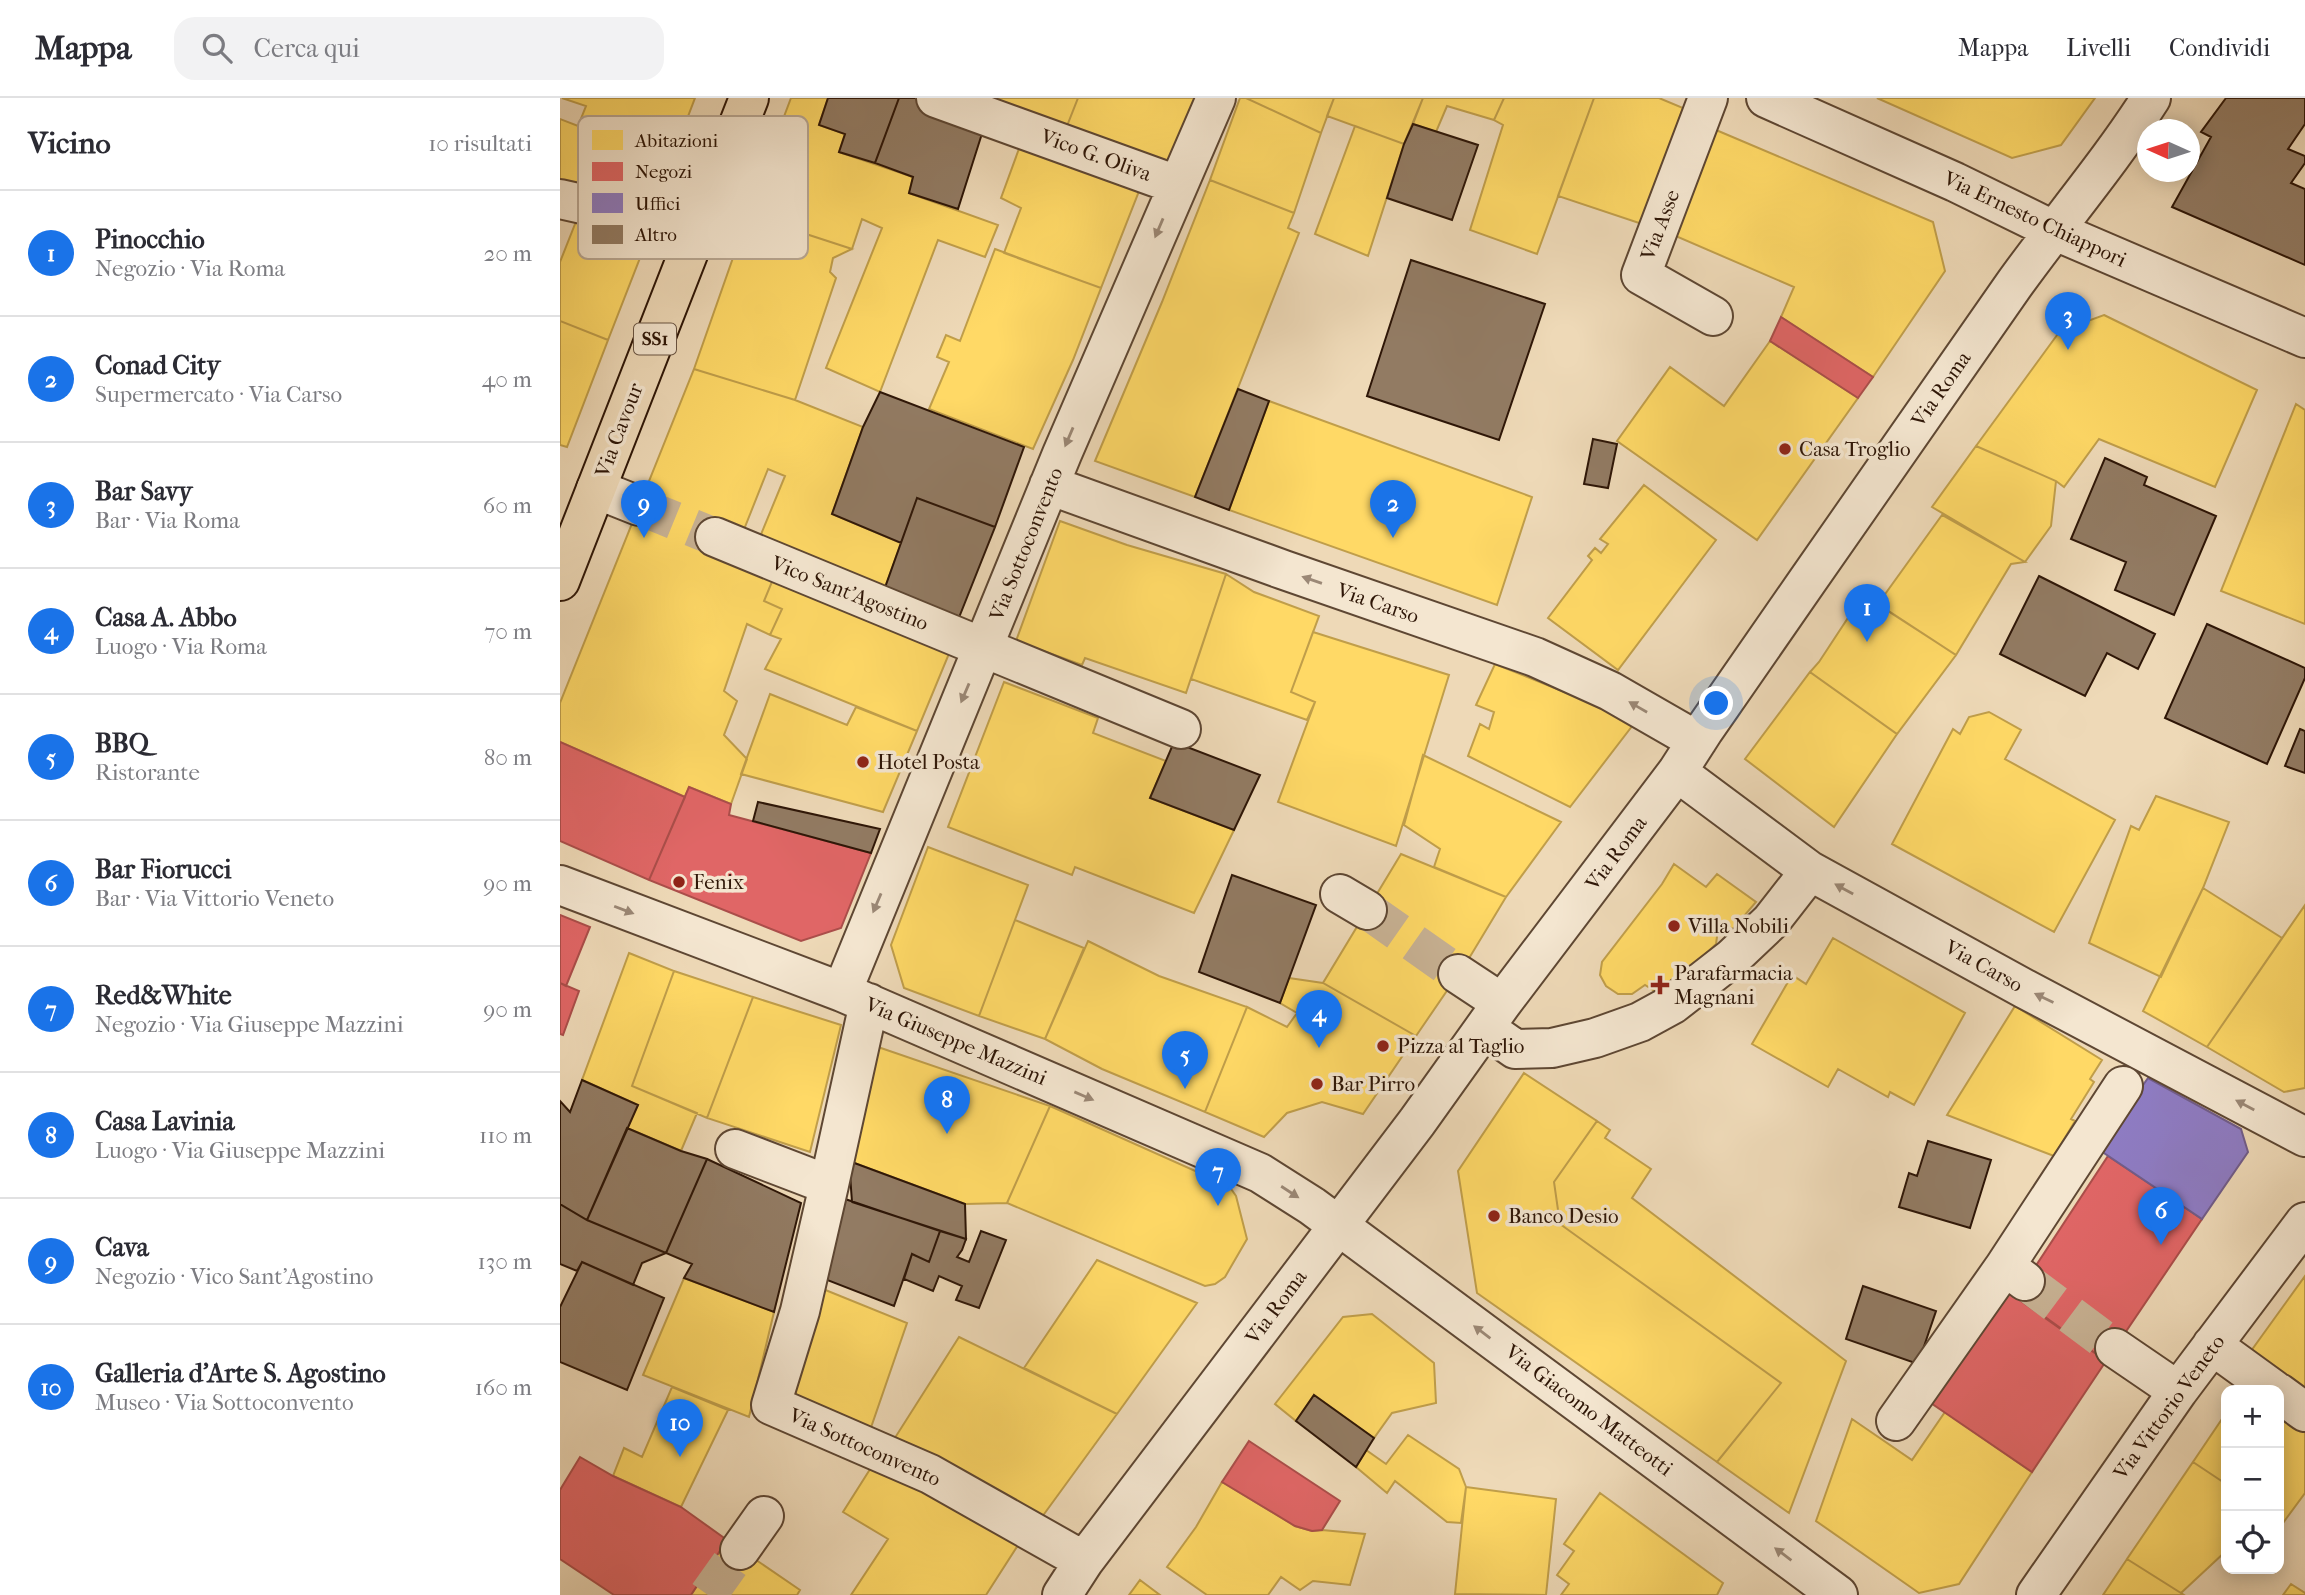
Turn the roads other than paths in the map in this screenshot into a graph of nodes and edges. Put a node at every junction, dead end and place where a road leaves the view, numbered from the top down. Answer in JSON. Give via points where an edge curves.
{"nodes":[{"id":1,"x":749,"y":98,"type":"edge"},
{"id":2,"x":936,"y":98,"type":"edge"},
{"id":3,"x":1216,"y":98,"type":"edge"},
{"id":4,"x":1708,"y":98,"type":"edge"},
{"id":5,"x":1766,"y":98,"type":"edge"},
{"id":6,"x":2151,"y":98,"type":"edge"},
{"id":7,"x":742,"y":116,"type":"edge"},
{"id":8,"x":1177,"y":185,"type":"junction"},
{"id":9,"x":560,"y":200,"type":"edge"},
{"id":10,"x":578,"y":204,"type":"edge"},
{"id":11,"x":2053,"y":230,"type":"junction"},
{"id":12,"x":686,"y":259,"type":"edge"},
{"id":13,"x":1713,"y":316,"type":"dead end"},
{"id":14,"x":2305,"y":338,"type":"edge"},
{"id":15,"x":1049,"y":485,"type":"junction"},
{"id":16,"x":596,"y":489,"type":"junction"},
{"id":17,"x":639,"y":506,"type":"tunnel mouth"},
{"id":18,"x":715,"y":537,"type":"tunnel mouth"},
{"id":19,"x":560,"y":581,"type":"edge"},
{"id":20,"x":984,"y":648,"type":"junction"},
{"id":21,"x":1181,"y":729,"type":"dead end"},
{"id":22,"x":1687,"y":756,"type":"junction"},
{"id":23,"x":1810,"y":871,"type":"junction"},
{"id":24,"x":560,"y":886,"type":"edge"},
{"id":25,"x":1458,"y":974,"type":"tunnel mouth"},
{"id":26,"x":855,"y":997,"type":"junction"},
{"id":27,"x":1493,"y":1016,"type":"junction"},
{"id":28,"x":2123,"y":1086,"type":"dead end"},
{"id":29,"x":2305,"y":1137,"type":"edge"},
{"id":30,"x":735,"y":1149,"type":"dead end"},
{"id":31,"x":829,"y":1185,"type":"junction"},
{"id":32,"x":2305,"y":1222,"type":"edge"},
{"id":33,"x":1338,"y":1226,"type":"junction"},
{"id":34,"x":2212,"y":1345,"type":"junction"},
{"id":35,"x":2115,"y":1348,"type":"tunnel mouth"},
{"id":36,"x":2267,"y":1385,"type":"edge"},
{"id":37,"x":2178,"y":1391,"type":"junction"},
{"id":38,"x":2284,"y":1397,"type":"edge"},
{"id":39,"x":2305,"y":1412,"type":"edge"},
{"id":40,"x":1896,"y":1421,"type":"dead end"},
{"id":41,"x":764,"y":1516,"type":"dead end"},
{"id":42,"x":740,"y":1550,"type":"tunnel mouth"},
{"id":43,"x":1084,"y":1562,"type":"junction"},
{"id":44,"x":1062,"y":1595,"type":"edge"},
{"id":45,"x":1838,"y":1595,"type":"edge"},
{"id":46,"x":2036,"y":1595,"type":"edge"}],
"edges":[{"from":1,"to":7,"type":"main road","name":"Via Cavour","number":"SS1"},
{"from":2,"to":8,"type":"street","name":"Vico G. Oliva"},
{"from":3,"to":8,"type":"street","name":"Via Sottoconvento"},
{"from":4,"to":13,"type":"street","name":"Via Asse","via":[[1641,275]]},
{"from":5,"to":11,"type":"street","name":"Via Ernesto Chiappori","via":[[1955,181]]},
{"from":6,"to":11,"type":"street","name":"Via Roma"},
{"from":8,"to":15,"type":"street","name":"Via Sottoconvento","one_way":true},
{"from":9,"to":10,"type":"street"},
{"from":11,"to":14,"type":"street","name":"Via Ernesto Chiappori"},
{"from":11,"to":22,"type":"street","name":"Via Roma"},
{"from":12,"to":16,"type":"main road","name":"Via Cavour","number":"SS1"},
{"from":15,"to":20,"type":"street","name":"Via Sottoconvento"},
{"from":22,"to":15,"type":"street","name":"Via Carso","one_way":true,"via":[[1609,691],[1535,657]]},
{"from":16,"to":17,"type":"street"},
{"from":16,"to":19,"type":"main road","name":"Via Cavour","number":"SS1"},
{"from":18,"to":20,"type":"street","name":"Vico Sant'Agostino"},
{"from":20,"to":21,"type":"street","name":"Vico Sant'Agostino"},
{"from":20,"to":26,"type":"street","name":"Via Sottoconvento","one_way":true},
{"from":22,"to":23,"type":"street","name":"Via Carso"},
{"from":22,"to":27,"type":"street","name":"Via Roma"},
{"from":23,"to":27,"type":"street","via":[[1771,921],[1732,958],[1673,1004],[1640,1022],[1552,1048],[1515,1049]]},
{"from":29,"to":23,"type":"street","name":"Via Carso","one_way":true},
{"from":24,"to":26,"type":"street","name":"Via Giuseppe Mazzini","one_way":true},
{"from":25,"to":27,"type":"street"},
{"from":26,"to":31,"type":"street","name":"Via Sottoconvento","via":[[862,1045]]},
{"from":26,"to":33,"type":"street","name":"Via Giuseppe Mazzini","one_way":true,"via":[[1260,1173]]},
{"from":27,"to":33,"type":"street","name":"Via Roma"},
{"from":28,"to":40,"type":"street","via":[[2015,1274]]},
{"from":30,"to":31,"type":"street"},
{"from":31,"to":43,"type":"street","name":"Via Sottoconvento","via":[[800,1311],[771,1405],[930,1474]]},
{"from":32,"to":34,"type":"street","name":"Via Vittorio Veneto"},
{"from":33,"to":43,"type":"street","name":"Via Roma"},
{"from":45,"to":33,"type":"street","name":"Via Giacomo Matteotti","one_way":true},
{"from":34,"to":36,"type":"street"},
{"from":34,"to":37,"type":"street","name":"Via Vittorio Veneto"},
{"from":35,"to":37,"type":"street"},
{"from":37,"to":46,"type":"street","name":"Via Vittorio Veneto"},
{"from":38,"to":39,"type":"street"},
{"from":41,"to":42,"type":"street"},
{"from":43,"to":44,"type":"street","name":"Via Roma"}]}
